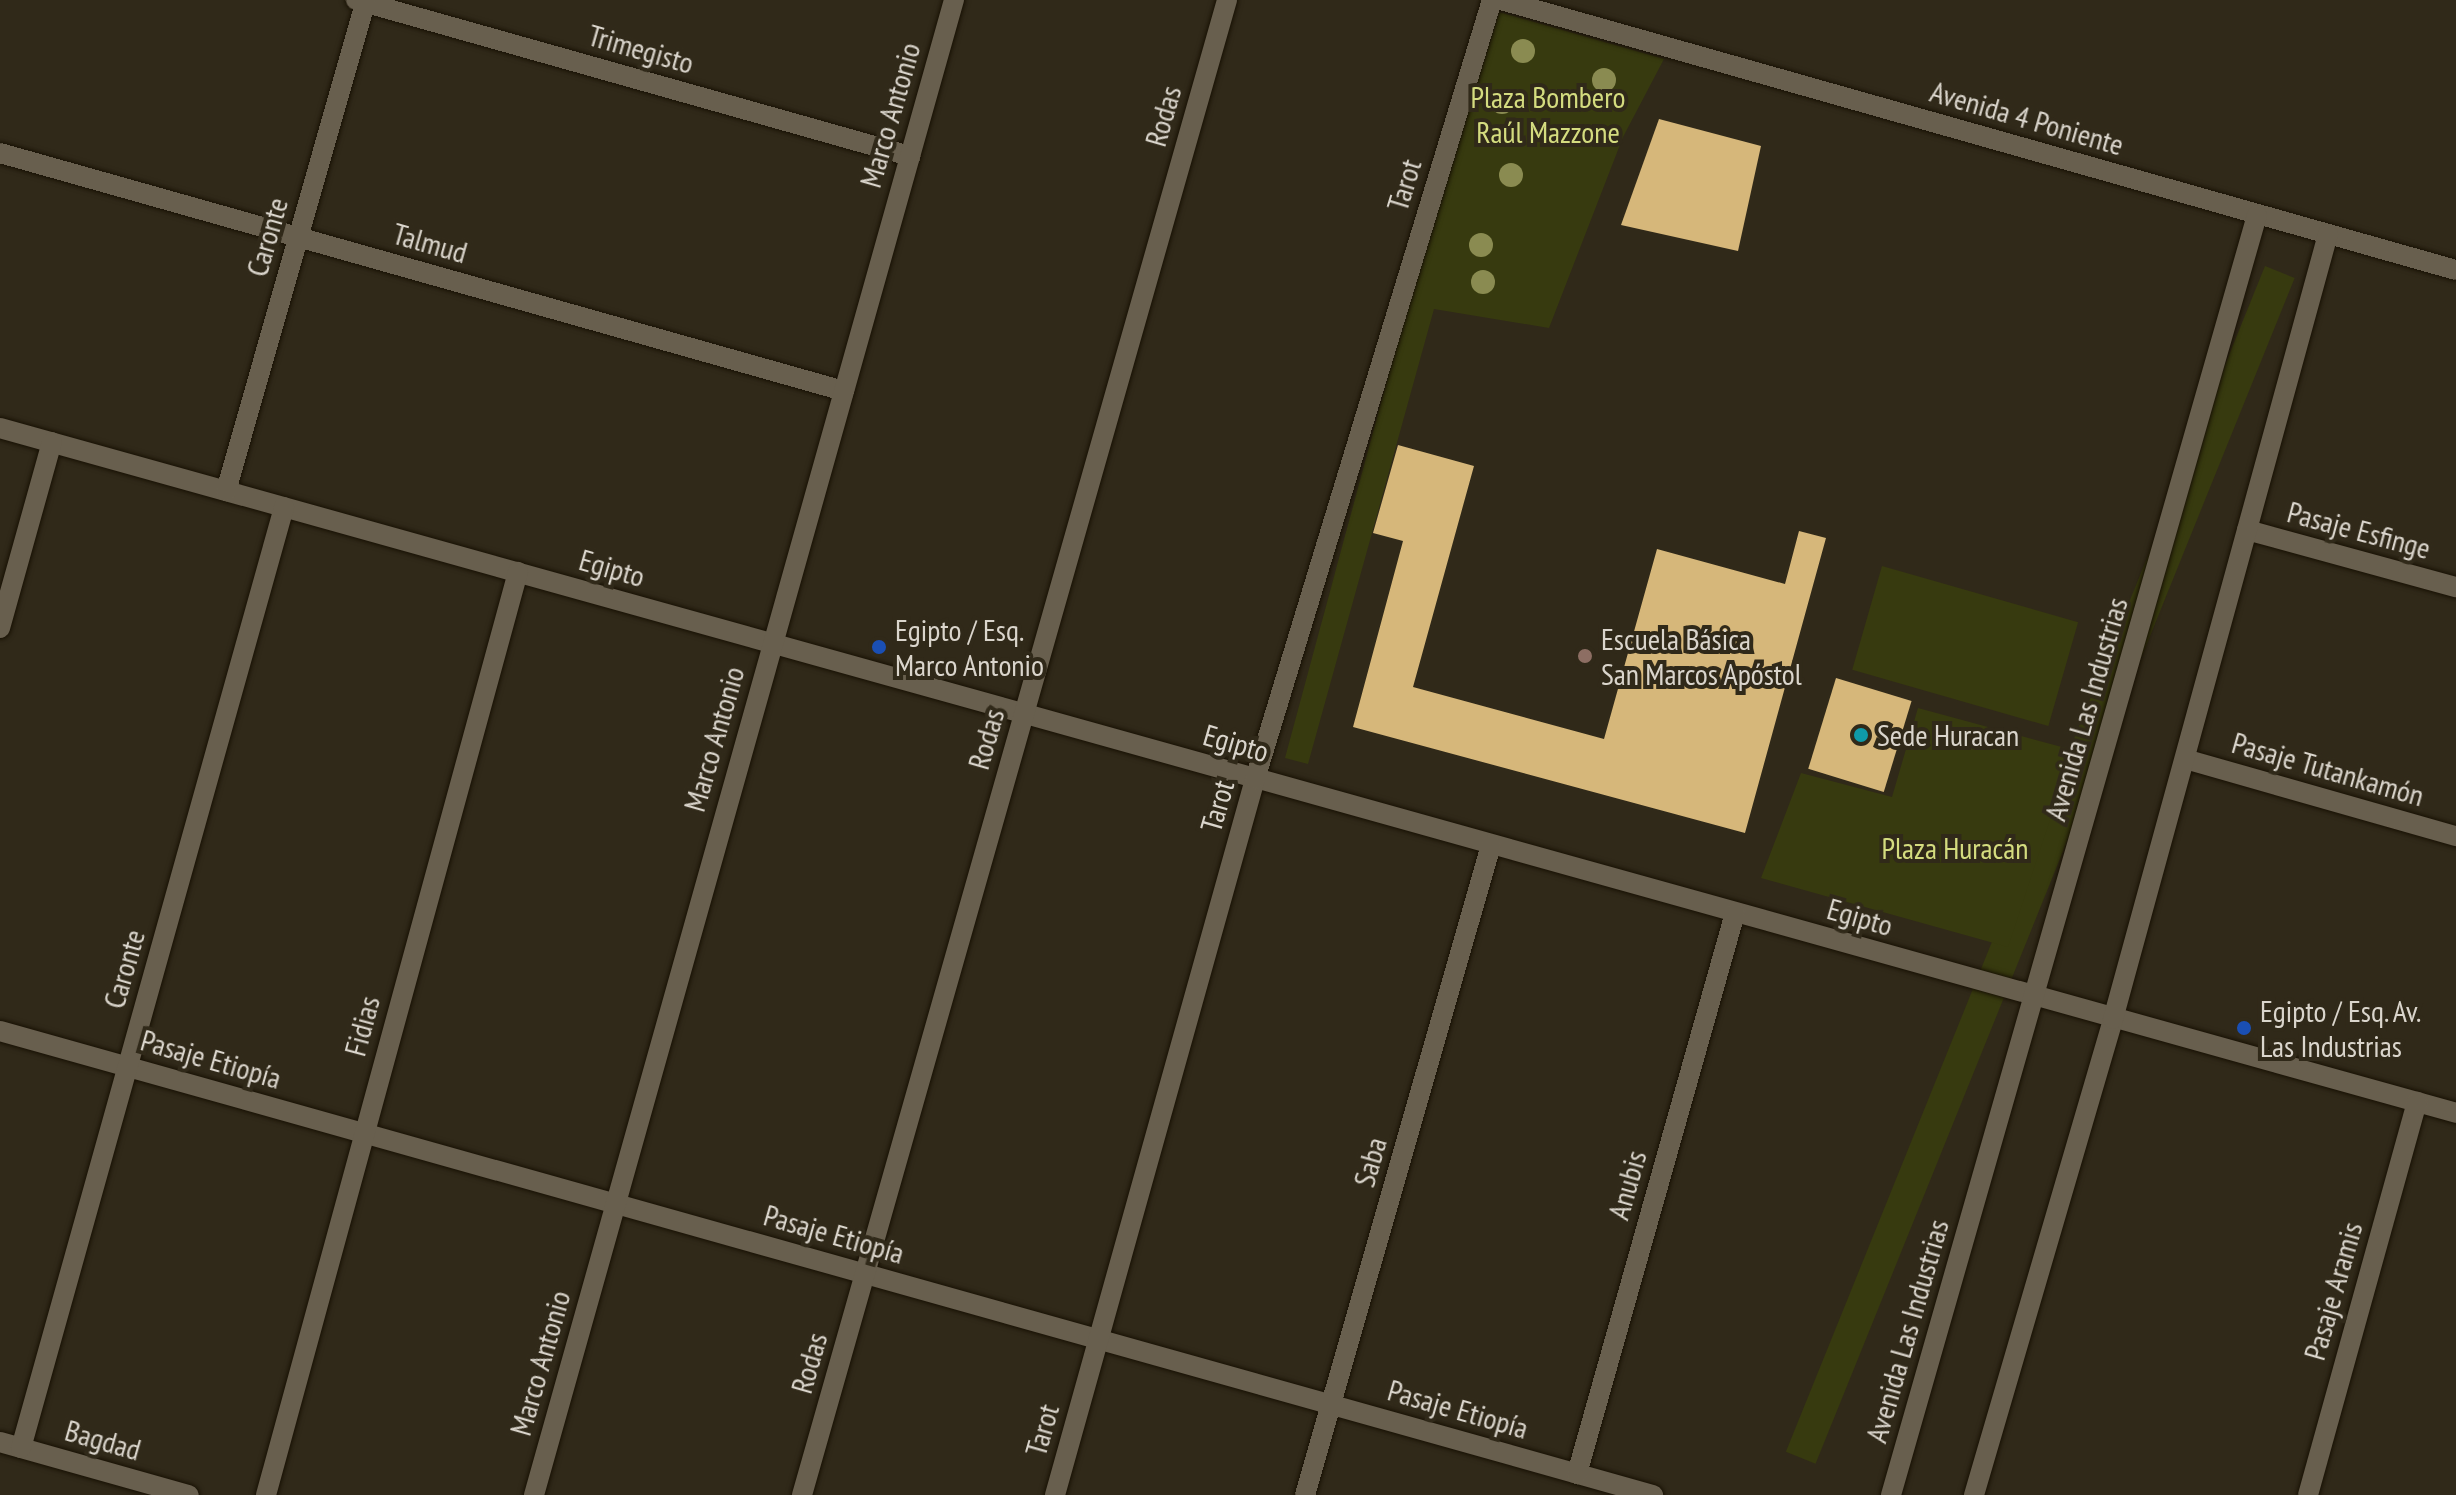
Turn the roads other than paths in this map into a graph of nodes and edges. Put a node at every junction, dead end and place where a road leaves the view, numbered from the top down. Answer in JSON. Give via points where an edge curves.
{"nodes":[{"id":1,"x":954,"y":0,"type":"edge"},
{"id":2,"x":1227,"y":0,"type":"edge"},
{"id":3,"x":1492,"y":0,"type":"edge"},
{"id":4,"x":1501,"y":0,"type":"edge"},
{"id":5,"x":1539,"y":0,"type":"edge"},
{"id":6,"x":363,"y":1,"type":"edge"},
{"id":7,"x":1582,"y":23,"type":"junction"},
{"id":8,"x":0,"y":153,"type":"edge"},
{"id":9,"x":910,"y":156,"type":"junction"},
{"id":10,"x":2257,"y":215,"type":"junction"},
{"id":11,"x":2328,"y":234,"type":"junction"},
{"id":12,"x":298,"y":237,"type":"junction"},
{"id":13,"x":2456,"y":270,"type":"edge"},
{"id":14,"x":844,"y":391,"type":"junction"},
{"id":15,"x":0,"y":428,"type":"edge"},
{"id":16,"x":52,"y":442,"type":"junction"},
{"id":17,"x":226,"y":491,"type":"junction"},
{"id":18,"x":284,"y":507,"type":"junction"},
{"id":19,"x":2247,"y":530,"type":"junction"},
{"id":20,"x":518,"y":572,"type":"junction"},
{"id":21,"x":2456,"y":587,"type":"edge"},
{"id":22,"x":0,"y":628,"type":"edge"},
{"id":23,"x":772,"y":644,"type":"junction"},
{"id":24,"x":1024,"y":715,"type":"junction"},
{"id":25,"x":2185,"y":759,"type":"junction"},
{"id":26,"x":1255,"y":779,"type":"junction"},
{"id":27,"x":2456,"y":836,"type":"edge"},
{"id":28,"x":1491,"y":845,"type":"junction"},
{"id":29,"x":1735,"y":913,"type":"junction"},
{"id":30,"x":2035,"y":997,"type":"junction"},
{"id":31,"x":2113,"y":1019,"type":"junction"},
{"id":32,"x":0,"y":1031,"type":"edge"},
{"id":33,"x":127,"y":1067,"type":"junction"},
{"id":34,"x":2417,"y":1102,"type":"junction"},
{"id":35,"x":2456,"y":1113,"type":"edge"},
{"id":36,"x":364,"y":1133,"type":"junction"},
{"id":37,"x":616,"y":1204,"type":"junction"},
{"id":38,"x":865,"y":1274,"type":"junction"},
{"id":39,"x":1098,"y":1339,"type":"junction"},
{"id":40,"x":1331,"y":1405,"type":"junction"},
{"id":41,"x":0,"y":1442,"type":"edge"},
{"id":42,"x":21,"y":1448,"type":"junction"},
{"id":43,"x":1577,"y":1474,"type":"junction"},
{"id":44,"x":189,"y":1495,"type":"edge"},
{"id":45,"x":266,"y":1495,"type":"edge"},
{"id":46,"x":534,"y":1495,"type":"edge"},
{"id":47,"x":802,"y":1495,"type":"edge"},
{"id":48,"x":1055,"y":1495,"type":"edge"},
{"id":49,"x":1305,"y":1495,"type":"edge"},
{"id":50,"x":1653,"y":1495,"type":"edge"},
{"id":51,"x":1891,"y":1495,"type":"edge"},
{"id":52,"x":1974,"y":1495,"type":"edge"},
{"id":53,"x":2308,"y":1495,"type":"edge"}],
"edges":[{"from":1,"to":9,"type":"street","name":"Marco Antonio"},
{"from":2,"to":24,"type":"street","name":"Rodas"},
{"from":3,"to":26,"type":"street","name":"Tarot"},
{"from":4,"to":7,"type":"street","name":"Avenida 4 Poniente"},
{"from":5,"to":7,"type":"street","name":"Avenida 4 Poniente"},
{"from":6,"to":9,"type":"street","name":"Trimegisto"},
{"from":6,"to":12,"type":"street","name":"Caronte"},
{"from":7,"to":10,"type":"street","name":"Avenida 4 Poniente"},
{"from":8,"to":12,"type":"street","name":"Talmud"},
{"from":9,"to":14,"type":"street","name":"Marco Antonio"},
{"from":10,"to":11,"type":"street","name":"Avenida 4 Poniente"},
{"from":10,"to":30,"type":"street","name":"Avenida Las Industrias"},
{"from":11,"to":13,"type":"street","name":"Avenida 4 Poniente"},
{"from":11,"to":19,"type":"street"},
{"from":12,"to":14,"type":"street","name":"Talmud"},
{"from":12,"to":17,"type":"street","name":"Caronte"},
{"from":14,"to":23,"type":"street","name":"Marco Antonio"},
{"from":15,"to":16,"type":"street","name":"Egipto"},
{"from":16,"to":17,"type":"street","name":"Egipto"},
{"from":16,"to":22,"type":"street"},
{"from":17,"to":18,"type":"street","name":"Egipto"},
{"from":18,"to":20,"type":"street","name":"Egipto"},
{"from":18,"to":33,"type":"street","name":"Caronte"},
{"from":19,"to":21,"type":"street","name":"Pasaje Esfinge"},
{"from":19,"to":25,"type":"street"},
{"from":20,"to":23,"type":"street","name":"Egipto"},
{"from":20,"to":36,"type":"street","name":"Fidias"},
{"from":23,"to":24,"type":"street","name":"Egipto"},
{"from":23,"to":37,"type":"street","name":"Marco Antonio"},
{"from":24,"to":26,"type":"street","name":"Egipto"},
{"from":24,"to":38,"type":"street","name":"Rodas"},
{"from":25,"to":27,"type":"street","name":"Pasaje Tutankamón"},
{"from":25,"to":31,"type":"street"},
{"from":26,"to":28,"type":"street","name":"Egipto"},
{"from":26,"to":39,"type":"street","name":"Tarot"},
{"from":28,"to":29,"type":"street","name":"Egipto"},
{"from":28,"to":40,"type":"street","name":"Saba"},
{"from":29,"to":30,"type":"street","name":"Egipto"},
{"from":29,"to":43,"type":"street","name":"Anubis"},
{"from":30,"to":31,"type":"street","name":"Egipto"},
{"from":30,"to":51,"type":"street","name":"Avenida Las Industrias"},
{"from":31,"to":34,"type":"street","name":"Egipto"},
{"from":31,"to":52,"type":"street"},
{"from":32,"to":33,"type":"street","name":"Pasaje Etiopía"},
{"from":33,"to":36,"type":"street","name":"Pasaje Etiopía"},
{"from":33,"to":42,"type":"street","name":"Caronte"},
{"from":34,"to":35,"type":"street","name":"Egipto"},
{"from":34,"to":53,"type":"street","name":"Pasaje Aramis"},
{"from":36,"to":37,"type":"street","name":"Pasaje Etiopía"},
{"from":36,"to":45,"type":"street","name":"Fidias"},
{"from":37,"to":38,"type":"street","name":"Pasaje Etiopía"},
{"from":37,"to":46,"type":"street","name":"Marco Antonio"},
{"from":38,"to":39,"type":"street","name":"Pasaje Etiopía"},
{"from":38,"to":47,"type":"street","name":"Rodas"},
{"from":39,"to":40,"type":"street","name":"Pasaje Etiopía"},
{"from":39,"to":48,"type":"street","name":"Tarot"},
{"from":40,"to":43,"type":"street","name":"Pasaje Etiopía"},
{"from":40,"to":49,"type":"street","name":"Saba"},
{"from":41,"to":42,"type":"street","name":"Bagdad"},
{"from":42,"to":44,"type":"street","name":"Bagdad"},
{"from":43,"to":50,"type":"street","name":"Pasaje Etiopía"}]}
